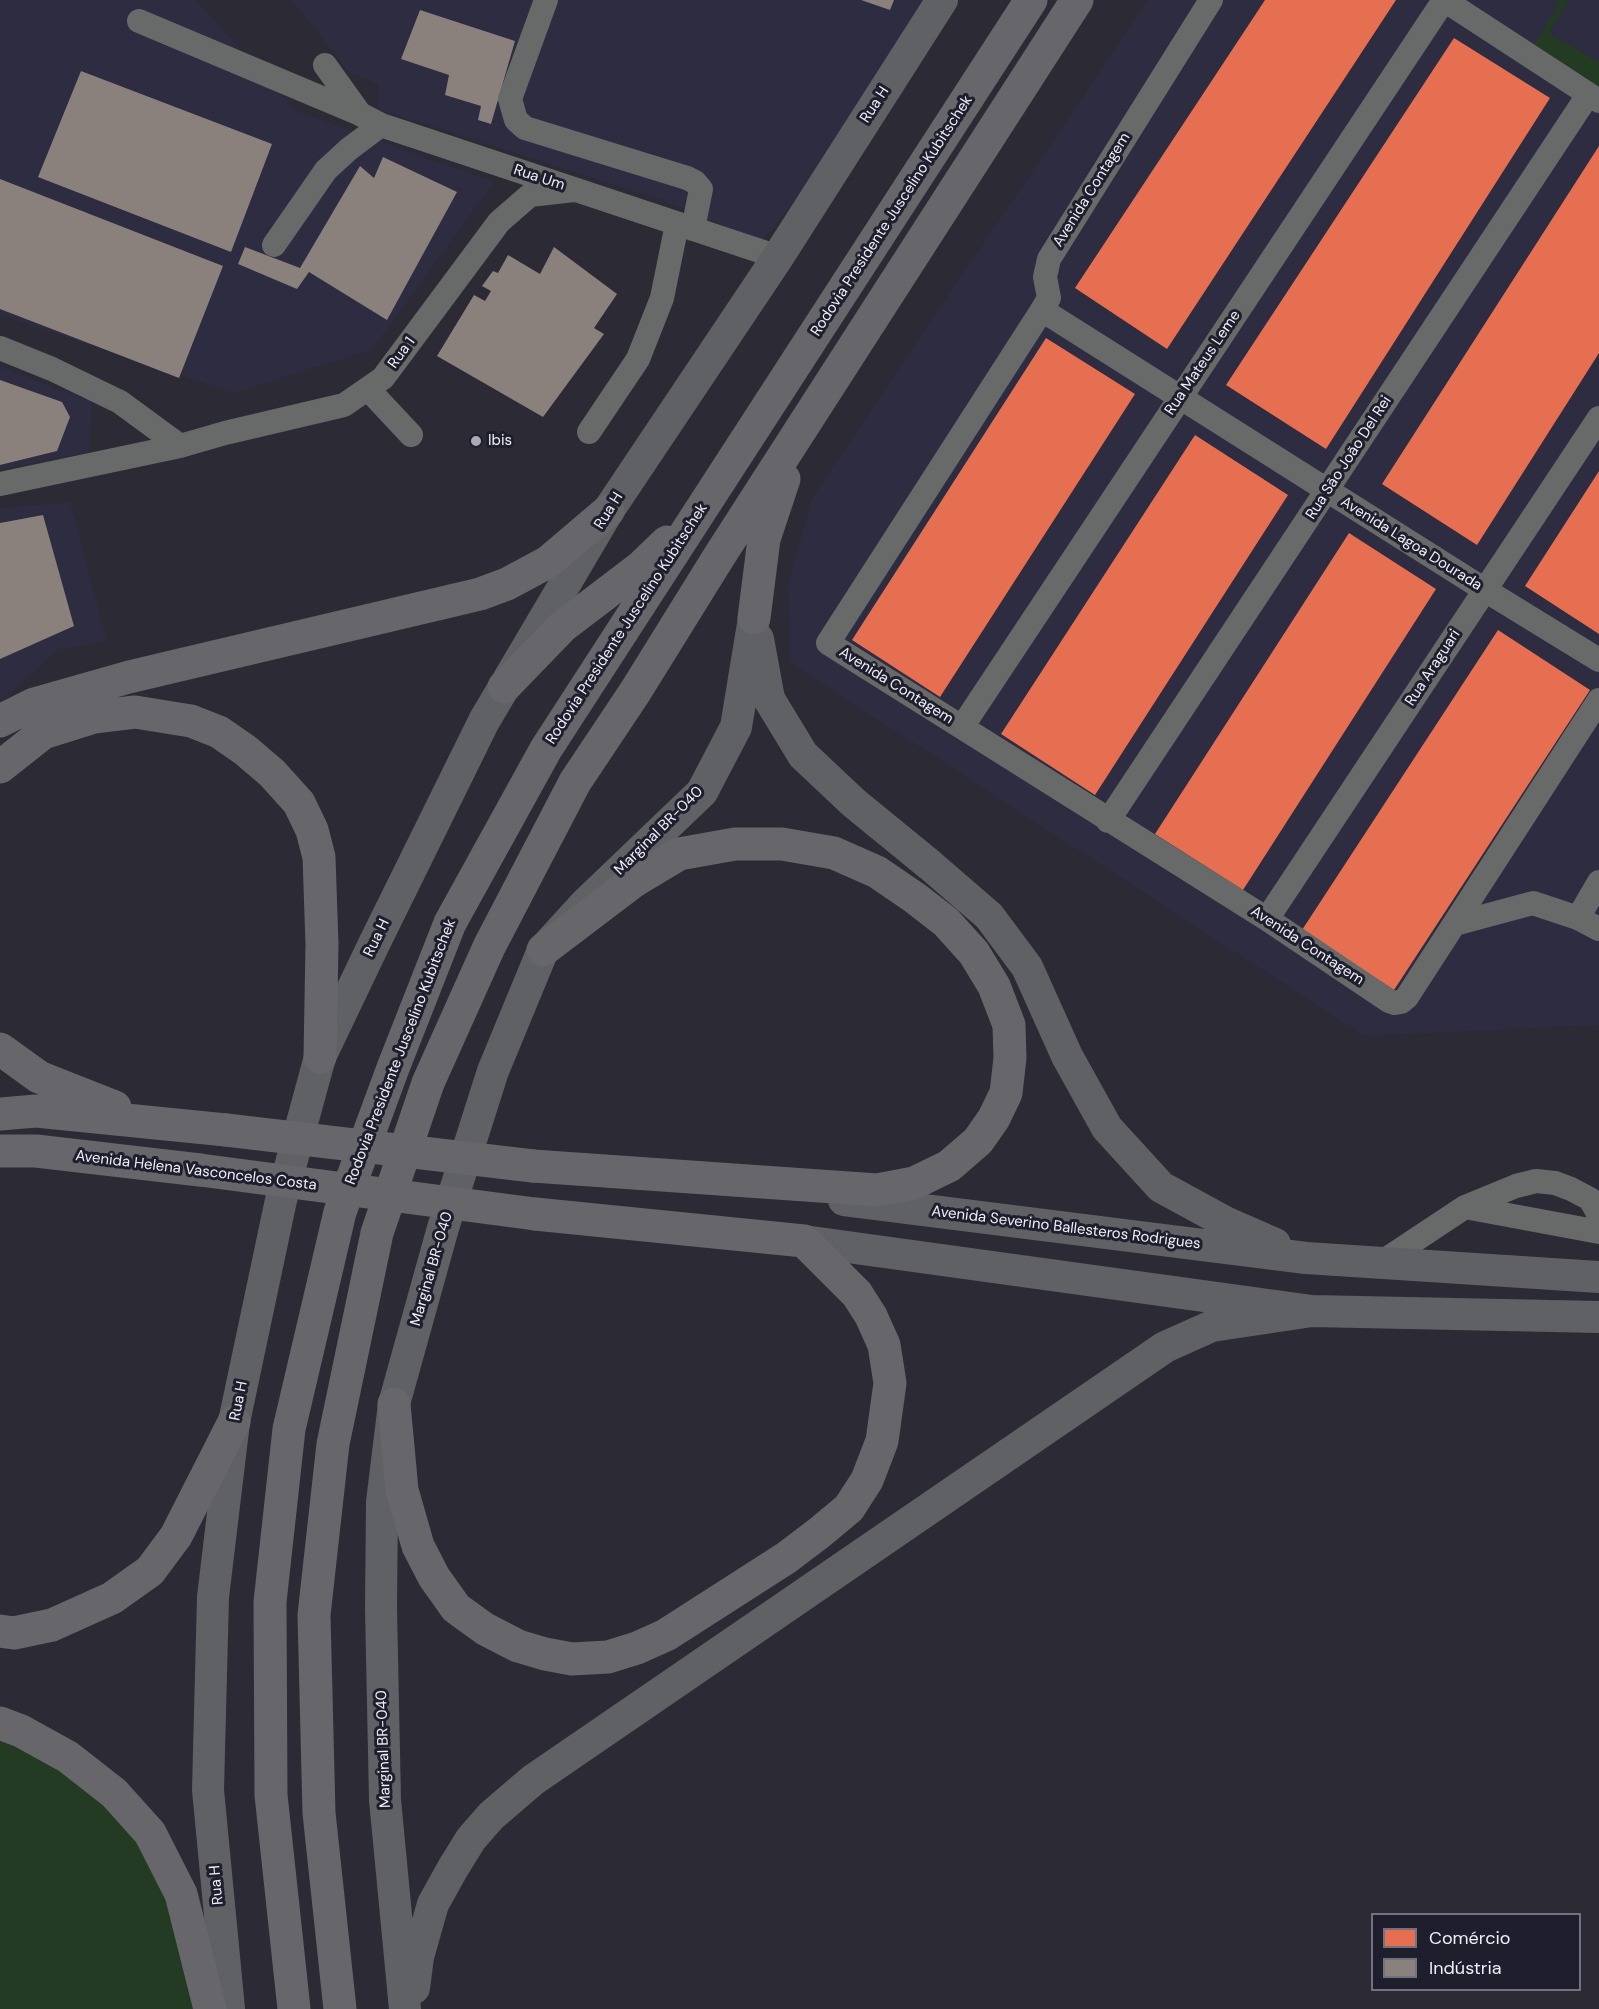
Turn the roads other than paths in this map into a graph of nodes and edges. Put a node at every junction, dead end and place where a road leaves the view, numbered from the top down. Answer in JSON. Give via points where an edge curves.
{"nodes":[{"id":1,"x":546,"y":0,"type":"edge"},
{"id":2,"x":942,"y":0,"type":"edge"},
{"id":3,"x":1031,"y":0,"type":"edge"},
{"id":4,"x":1077,"y":0,"type":"edge"},
{"id":5,"x":1211,"y":0,"type":"edge"},
{"id":6,"x":1444,"y":0,"type":"edge"},
{"id":7,"x":139,"y":21,"type":"dead end"},
{"id":8,"x":325,"y":65,"type":"dead end"},
{"id":9,"x":1594,"y":98,"type":"edge"},
{"id":10,"x":370,"y":120,"type":"junction"},
{"id":11,"x":574,"y":190,"type":"junction"},
{"id":12,"x":685,"y":227,"type":"junction"},
{"id":13,"x":274,"y":245,"type":"dead end"},
{"id":14,"x":778,"y":257,"type":"junction"},
{"id":15,"x":1042,"y":310,"type":"junction"},
{"id":16,"x":0,"y":348,"type":"edge"},
{"id":17,"x":368,"y":389,"type":"junction"},
{"id":18,"x":1180,"y":397,"type":"junction"},
{"id":19,"x":1599,"y":418,"type":"edge"},
{"id":20,"x":589,"y":432,"type":"dead end"},
{"id":21,"x":411,"y":435,"type":"dead end"},
{"id":22,"x":799,"y":435,"type":"junction"},
{"id":23,"x":180,"y":446,"type":"junction"},
{"id":24,"x":0,"y":484,"type":"edge"},
{"id":25,"x":1328,"y":491,"type":"junction"},
{"id":26,"x":704,"y":505,"type":"junction"},
{"id":27,"x":608,"y":511,"type":"junction"},
{"id":28,"x":1485,"y":590,"type":"junction"},
{"id":29,"x":754,"y":618,"type":"junction"},
{"id":30,"x":1599,"y":660,"type":"edge"},
{"id":31,"x":504,"y":687,"type":"junction"},
{"id":32,"x":1599,"y":700,"type":"edge"},
{"id":33,"x":0,"y":721,"type":"edge"},
{"id":34,"x":962,"y":727,"type":"junction"},
{"id":35,"x":0,"y":767,"type":"edge"},
{"id":36,"x":1108,"y":821,"type":"junction"},
{"id":37,"x":1599,"y":882,"type":"edge"},
{"id":38,"x":1267,"y":919,"type":"junction"},
{"id":39,"x":1589,"y":923,"type":"edge"},
{"id":40,"x":1455,"y":924,"type":"junction"},
{"id":41,"x":543,"y":951,"type":"junction"},
{"id":42,"x":0,"y":1049,"type":"edge"},
{"id":43,"x":320,"y":1057,"type":"junction"},
{"id":44,"x":0,"y":1114,"type":"edge"},
{"id":45,"x":151,"y":1121,"type":"junction"},
{"id":46,"x":0,"y":1151,"type":"edge"},
{"id":47,"x":36,"y":1151,"type":"junction"},
{"id":48,"x":0,"y":1163,"type":"edge"},
{"id":49,"x":644,"y":1175,"type":"junction"},
{"id":50,"x":1465,"y":1207,"type":"junction"},
{"id":51,"x":1599,"y":1232,"type":"edge"},
{"id":52,"x":804,"y":1241,"type":"junction"},
{"id":53,"x":1306,"y":1258,"type":"junction"},
{"id":54,"x":1379,"y":1264,"type":"junction"},
{"id":55,"x":1599,"y":1277,"type":"edge"},
{"id":56,"x":1312,"y":1311,"type":"junction"},
{"id":57,"x":1599,"y":1317,"type":"edge"},
{"id":58,"x":394,"y":1404,"type":"junction"},
{"id":59,"x":234,"y":1422,"type":"junction"},
{"id":60,"x":0,"y":1630,"type":"edge"},
{"id":61,"x":0,"y":1723,"type":"edge"},
{"id":62,"x":210,"y":2009,"type":"edge"},
{"id":63,"x":229,"y":2009,"type":"edge"},
{"id":64,"x":294,"y":2009,"type":"edge"},
{"id":65,"x":340,"y":2009,"type":"edge"},
{"id":66,"x":405,"y":2009,"type":"edge"},
{"id":67,"x":412,"y":2009,"type":"edge"}],
"edges":[{"from":1,"to":12,"type":"lane","via":[[510,99],[516,120],[525,128],[695,182],[701,189]]},
{"from":2,"to":14,"type":"main road","name":"Rua H"},
{"from":3,"to":26,"type":"highway","name":"Rodovia Presidente Juscelino Kubitschek"},
{"from":4,"to":22,"type":"highway"},
{"from":5,"to":15,"type":"lane","name":"Avenida Contagem","via":[[1048,259],[1045,277],[1049,298]]},
{"from":6,"to":9,"type":"lane"},
{"from":6,"to":18,"type":"lane","name":"Rua Mateus Leme"},
{"from":7,"to":10,"type":"lane","name":"Rua Um"},
{"from":8,"to":10,"type":"lane"},
{"from":9,"to":25,"type":"lane","name":"Rua São João Del Rei"},
{"from":10,"to":11,"type":"lane","name":"Rua Um"},
{"from":10,"to":13,"type":"lane","via":[[349,149],[326,170]]},
{"from":11,"to":12,"type":"lane","name":"Rua Um"},
{"from":11,"to":17,"type":"lane","name":"Rua 1","via":[[530,195],[499,222],[383,378]]},
{"from":12,"to":14,"type":"lane","name":"Rua Um"},
{"from":12,"to":20,"type":"lane","via":[[638,359]]},
{"from":14,"to":27,"type":"main road","name":"Rua H"},
{"from":15,"to":18,"type":"lane","name":"Avenida Lagoa Dourada"},
{"from":15,"to":34,"type":"lane","name":"Avenida Contagem","via":[[828,643]]},
{"from":16,"to":23,"type":"lane","via":[[120,402]]},
{"from":17,"to":21,"type":"lane"},
{"from":17,"to":23,"type":"lane","name":"Rua 1","via":[[344,405]]},
{"from":18,"to":25,"type":"lane","name":"Avenida Lagoa Dourada"},
{"from":18,"to":34,"type":"lane","name":"Rua Mateus Leme"},
{"from":19,"to":28,"type":"lane","name":"Rua Araguari"},
{"from":22,"to":29,"type":"highway","via":[[764,539]]},
{"from":22,"to":65,"type":"highway","via":[[569,793],[489,947],[428,1083],[377,1233],[333,1444],[314,1615],[319,1813]]},
{"from":23,"to":24,"type":"lane","name":"Rua 1"},
{"from":25,"to":28,"type":"lane","name":"Avenida Lagoa Dourada"},
{"from":25,"to":36,"type":"lane","name":"Rua São João Del Rei"},
{"from":26,"to":31,"type":"highway","via":[[642,566],[562,627]]},
{"from":26,"to":64,"type":"highway","name":"Rodovia Presidente Juscelino Kubitschek","via":[[546,749],[450,923],[340,1212],[289,1430],[270,1602],[272,1795]]},
{"from":27,"to":31,"type":"main road","name":"Rua H"},
{"from":27,"to":33,"type":"highway","via":[[548,562],[480,594],[129,677],[34,704]]},
{"from":28,"to":30,"type":"lane","name":"Avenida Lagoa Dourada"},
{"from":28,"to":38,"type":"lane","name":"Rua Araguari"},
{"from":29,"to":41,"type":"main road","name":"Marginal BR-040","via":[[736,727],[702,792],[585,904]]},
{"from":29,"to":53,"type":"main road","via":[[770,699],[802,755],[989,916],[1027,967],[1067,1056],[1107,1128],[1161,1187],[1227,1223]]},
{"from":31,"to":43,"type":"main road","name":"Rua H"},
{"from":32,"to":40,"type":"lane","name":"Avenida Contagem"},
{"from":34,"to":36,"type":"lane","name":"Avenida Contagem"},
{"from":35,"to":43,"type":"highway","via":[[43,733],[94,717],[135,712],[191,721],[219,732],[272,773],[299,803],[319,857]]},
{"from":36,"to":38,"type":"lane","name":"Avenida Contagem"},
{"from":37,"to":39,"type":"lane"},
{"from":38,"to":40,"type":"lane","name":"Avenida Contagem","via":[[1395,1003],[1407,997]]},
{"from":39,"to":40,"type":"lane","via":[[1533,903]]},
{"from":41,"to":49,"type":"highway","via":[[634,881],[679,854],[735,844],[782,844],[834,853],[877,872],[946,922],[974,953],[994,986],[1009,1025],[1006,1093],[978,1141],[950,1166],[914,1183],[877,1190]]},
{"from":41,"to":58,"type":"main road","name":"Marginal BR-040","via":[[493,1071],[443,1228]]},
{"from":42,"to":45,"type":"highway","via":[[39,1077]]},
{"from":43,"to":59,"type":"main road","name":"Rua H","via":[[281,1200]]},
{"from":44,"to":45,"type":"highway","via":[[36,1111]]},
{"from":45,"to":49,"type":"highway","name":"Avenida Severino Ballesteros Rodrigues","bridge":true,"via":[[533,1166]]},
{"from":46,"to":47,"type":"highway","name":"Avenida Helena Vasconcelos Costa"},
{"from":47,"to":48,"type":"highway"},
{"from":47,"to":52,"type":"highway","name":"Avenida Helena Vasconcelos Costa","bridge":true,"via":[[535,1214]]},
{"from":49,"to":53,"type":"main road","name":"Avenida Severino Ballesteros Rodrigues"},
{"from":50,"to":51,"type":"lane"},
{"from":50,"to":51,"type":"lane","via":[[1516,1186],[1536,1181],[1555,1183],[1590,1199],[1598,1214]]},
{"from":50,"to":54,"type":"lane"},
{"from":52,"to":56,"type":"main road"},
{"from":52,"to":58,"type":"highway","via":[[857,1294],[884,1345],[890,1383],[882,1441],[867,1480],[849,1508],[786,1558],[666,1635],[637,1648],[608,1657],[572,1659],[545,1654],[485,1629],[456,1608],[418,1546],[402,1490]]},
{"from":53,"to":54,"type":"main road","name":"Avenida Severino Ballesteros Rodrigues"},
{"from":54,"to":55,"type":"main road","name":"Avenida Severino Ballesteros Rodrigues"},
{"from":56,"to":57,"type":"main road"},
{"from":56,"to":67,"type":"main road","via":[[1212,1326],[1165,1347],[533,1780],[471,1839],[433,1905],[418,1957]]},
{"from":58,"to":66,"type":"main road","name":"Marginal BR-040","via":[[382,1502],[381,1608],[385,1800]]},
{"from":59,"to":60,"type":"highway","via":[[176,1536],[150,1571],[112,1598],[52,1625],[14,1633]]},
{"from":59,"to":63,"type":"main road","name":"Rua H","via":[[213,1597],[208,1790]]},
{"from":61,"to":62,"type":"highway","via":[[68,1757],[114,1793],[150,1833],[182,1894]]}]}
